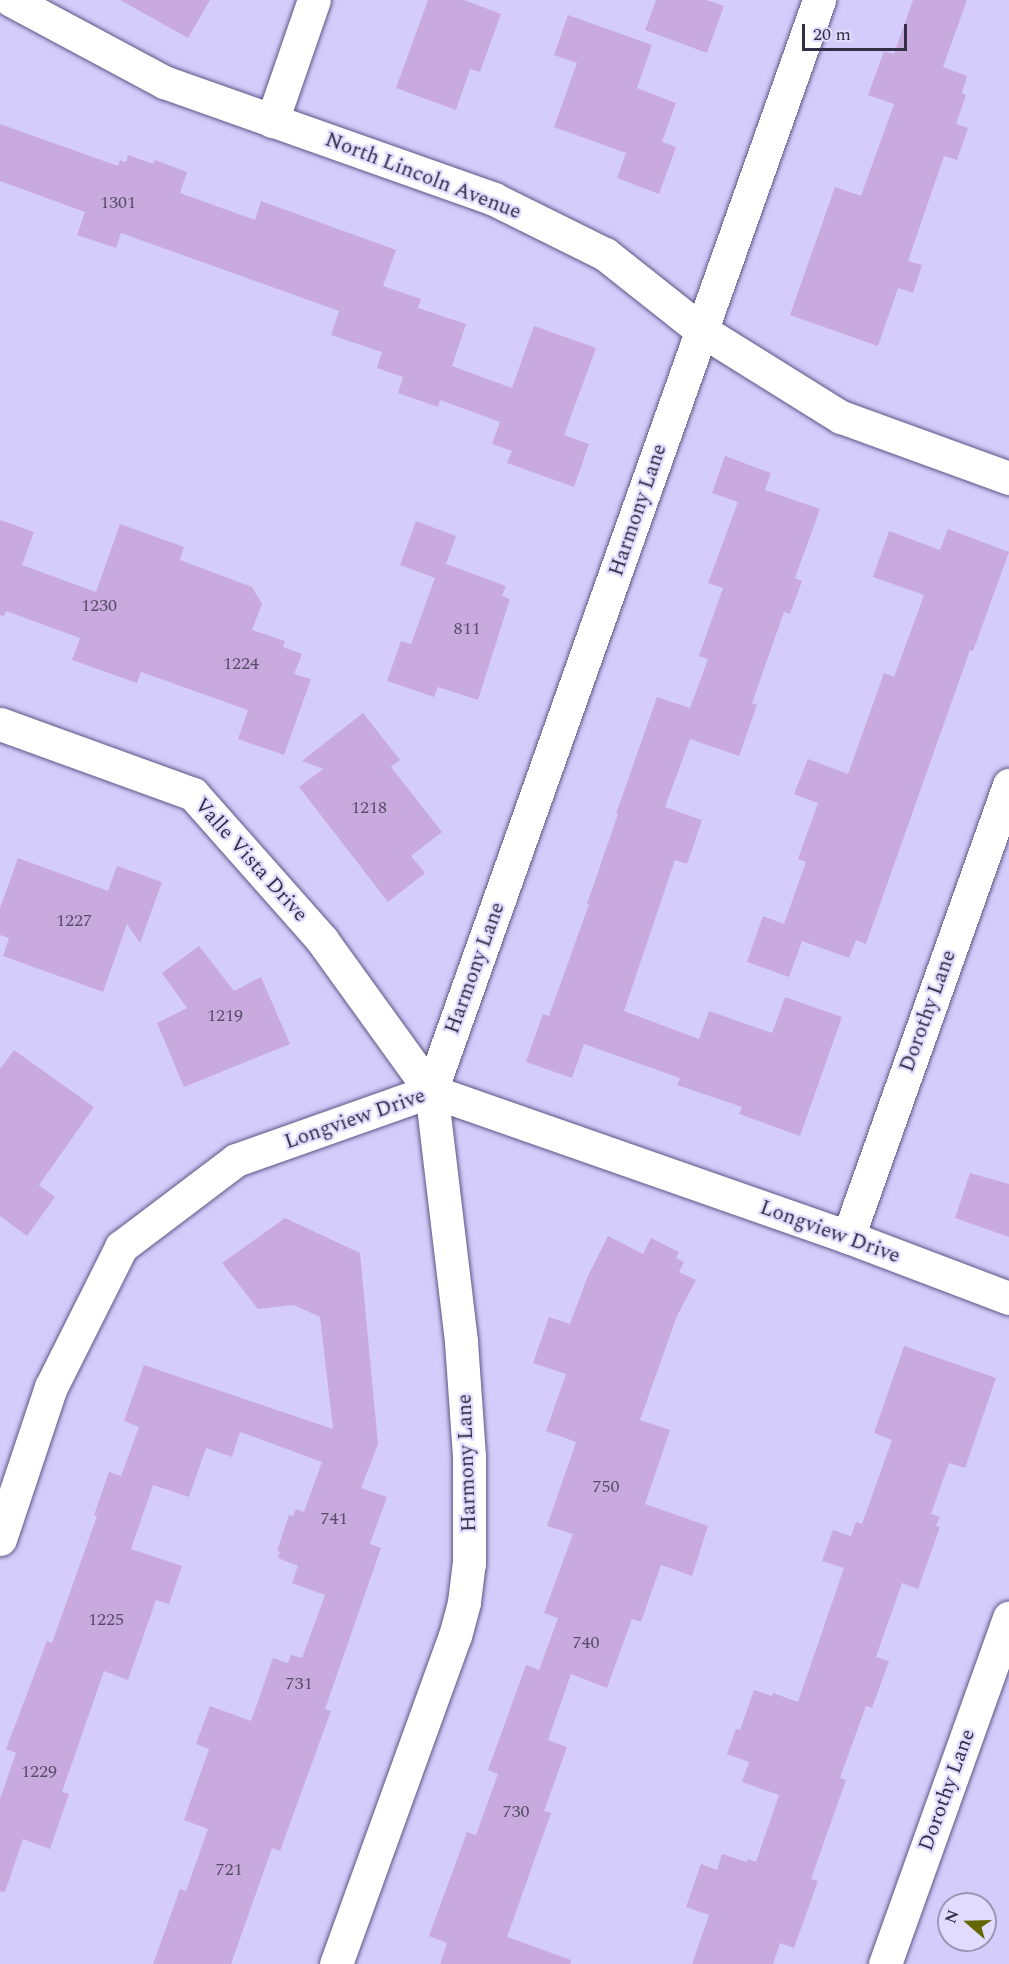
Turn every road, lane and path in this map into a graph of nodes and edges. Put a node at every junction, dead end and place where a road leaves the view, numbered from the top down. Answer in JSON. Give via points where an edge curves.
{"nodes":[{"id":1,"x":11,"y":0,"type":"edge"},
{"id":2,"x":314,"y":0,"type":"edge"},
{"id":3,"x":819,"y":0,"type":"edge"},
{"id":4,"x":272,"y":121,"type":"junction"},
{"id":5,"x":701,"y":330,"type":"junction"},
{"id":6,"x":1009,"y":478,"type":"edge"},
{"id":7,"x":0,"y":724,"type":"edge"},
{"id":8,"x":1009,"y":785,"type":"edge"},
{"id":9,"x":431,"y":1091,"type":"junction"},
{"id":10,"x":848,"y":1237,"type":"junction"},
{"id":11,"x":1009,"y":1298,"type":"edge"},
{"id":12,"x":0,"y":1539,"type":"edge"},
{"id":13,"x":1009,"y":1617,"type":"edge"},
{"id":14,"x":336,"y":1964,"type":"edge"},
{"id":15,"x":885,"y":1964,"type":"edge"}],
"edges":[{"from":1,"to":4,"type":"street","name":"North Lincoln Avenue","via":[[164,82]]},
{"from":2,"to":4,"type":"street"},
{"from":3,"to":5,"type":"street","name":"Harmony Lane"},
{"from":4,"to":5,"type":"street","name":"North Lincoln Avenue","via":[[504,204],[605,254]]},
{"from":5,"to":6,"type":"street","name":"North Lincoln Avenue","via":[[841,417]]},
{"from":5,"to":9,"type":"street","name":"Harmony Lane"},
{"from":7,"to":9,"type":"street","name":"Valle Vista Drive","via":[[194,794],[322,940]]},
{"from":8,"to":10,"type":"street","name":"Dorothy Lane"},
{"from":9,"to":10,"type":"street","name":"Longview Drive"},
{"from":9,"to":12,"type":"street","name":"Longview Drive","via":[[236,1160],[121,1246],[51,1387]]},
{"from":9,"to":14,"type":"street","name":"Harmony Lane","via":[[461,1341],[469,1456],[469,1564],[454,1636]]},
{"from":10,"to":11,"type":"street","name":"Longview Drive"},
{"from":13,"to":15,"type":"street","name":"Dorothy Lane"}]}
